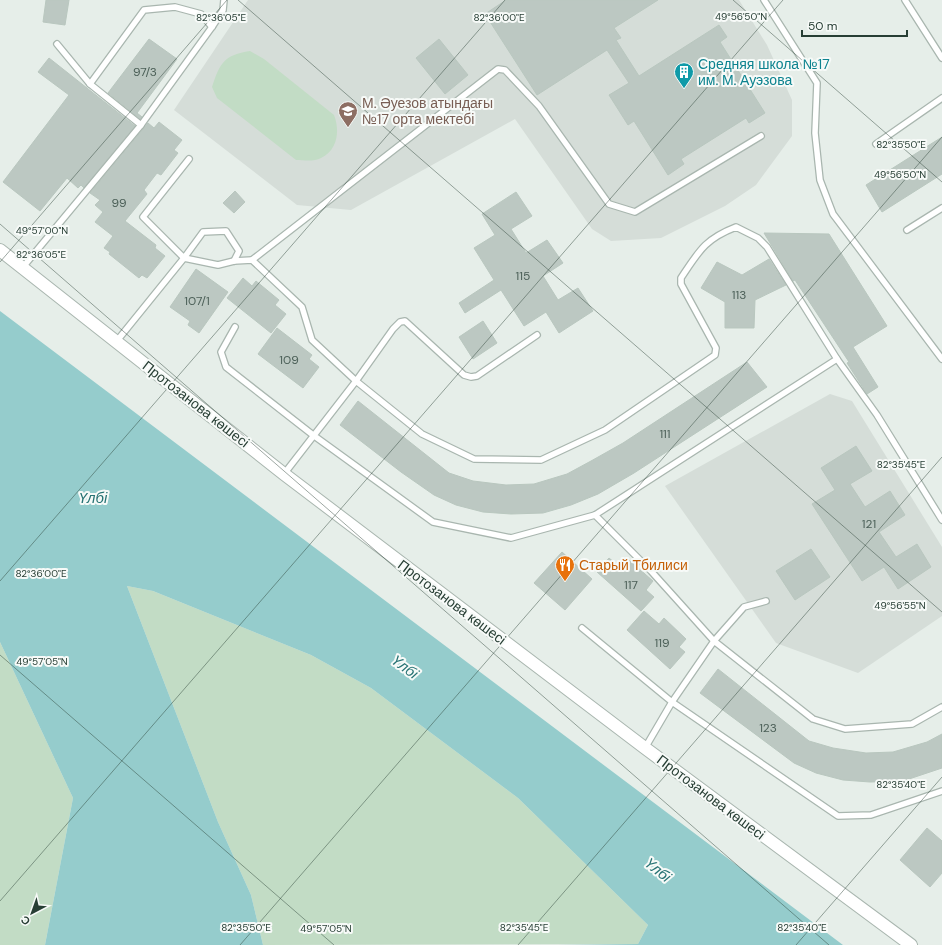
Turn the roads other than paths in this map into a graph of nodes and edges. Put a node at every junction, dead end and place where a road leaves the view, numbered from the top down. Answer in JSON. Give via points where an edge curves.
{"nodes":[{"id":1,"x":224,"y":0,"type":"edge"},
{"id":2,"x":764,"y":0,"type":"edge"},
{"id":3,"x":905,"y":0,"type":"edge"},
{"id":4,"x":212,"y":27,"type":"junction"},
{"id":5,"x":56,"y":44,"type":"dead end"},
{"id":6,"x":942,"y":58,"type":"edge"},
{"id":7,"x":90,"y":84,"type":"junction"},
{"id":8,"x":942,"y":98,"type":"edge"},
{"id":9,"x":141,"y":125,"type":"junction"},
{"id":10,"x":761,"y":136,"type":"dead end"},
{"id":11,"x":876,"y":144,"type":"dead end"},
{"id":12,"x":189,"y":159,"type":"dead end"},
{"id":13,"x":942,"y":208,"type":"edge"},
{"id":14,"x":907,"y":230,"type":"dead end"},
{"id":15,"x":0,"y":250,"type":"edge"},
{"id":16,"x":184,"y":258,"type":"junction"},
{"id":17,"x":252,"y":260,"type":"junction"},
{"id":18,"x":234,"y":261,"type":"junction"},
{"id":19,"x":23,"y":267,"type":"junction"},
{"id":20,"x":235,"y":327,"type":"dead end"},
{"id":21,"x":537,"y":335,"type":"dead end"},
{"id":22,"x":116,"y":342,"type":"junction"},
{"id":23,"x":837,"y":359,"type":"junction"},
{"id":24,"x":942,"y":360,"type":"edge"},
{"id":25,"x":356,"y":381,"type":"junction"},
{"id":26,"x":313,"y":435,"type":"junction"},
{"id":27,"x":284,"y":474,"type":"junction"},
{"id":28,"x":595,"y":515,"type":"junction"},
{"id":29,"x":942,"y":520,"type":"edge"},
{"id":30,"x":766,"y":601,"type":"dead end"},
{"id":31,"x":582,"y":628,"type":"dead end"},
{"id":32,"x":714,"y":641,"type":"junction"},
{"id":33,"x":672,"y":702,"type":"junction"},
{"id":34,"x":942,"y":707,"type":"edge"},
{"id":35,"x":645,"y":748,"type":"junction"},
{"id":36,"x":942,"y":792,"type":"edge"},
{"id":37,"x":911,"y":945,"type":"edge"}],
"edges":[{"from":1,"to":4,"type":"lane","via":[[223,10]]},
{"from":2,"to":24,"type":"lane","via":[[817,83],[815,133],[820,180],[833,214]]},
{"from":3,"to":6,"type":"lane"},
{"from":4,"to":7,"type":"lane","via":[[201,14],[175,7],[144,10]]},
{"from":4,"to":9,"type":"lane"},
{"from":5,"to":7,"type":"lane"},
{"from":7,"to":9,"type":"lane"},
{"from":8,"to":11,"type":"lane"},
{"from":9,"to":19,"type":"lane"},
{"from":10,"to":17,"type":"lane","via":[[635,212],[609,204],[539,106],[505,70],[498,69]]},
{"from":12,"to":16,"type":"lane","via":[[143,217]]},
{"from":13,"to":14,"type":"lane"},
{"from":15,"to":19,"type":"street","name":"Протозанова көшесі"},
{"from":16,"to":18,"type":"lane","via":[[218,266]]},
{"from":16,"to":18,"type":"lane","via":[[203,232],[226,231],[239,251]]},
{"from":16,"to":22,"type":"lane"},
{"from":17,"to":18,"type":"lane"},
{"from":17,"to":25,"type":"lane","via":[[302,306],[312,340]]},
{"from":19,"to":22,"type":"street","name":"Протозанова көшесі"},
{"from":20,"to":26,"type":"lane","via":[[221,352],[226,367]]},
{"from":21,"to":25,"type":"lane","via":[[471,378],[464,375],[405,321],[400,322]]},
{"from":22,"to":27,"type":"street","name":"Протозанова көшесі"},
{"from":23,"to":25,"type":"lane","via":[[767,247],[758,238],[736,227],[719,233],[702,246],[681,278],[681,284],[716,348],[715,355],[605,430],[541,460],[474,459],[422,434]]},
{"from":23,"to":28,"type":"lane"},
{"from":23,"to":29,"type":"lane"},
{"from":25,"to":26,"type":"lane"},
{"from":26,"to":27,"type":"lane"},
{"from":26,"to":28,"type":"lane","via":[[433,522],[510,538]]},
{"from":27,"to":35,"type":"street","name":"Протозанова көшесі"},
{"from":28,"to":32,"type":"lane","via":[[651,571]]},
{"from":30,"to":32,"type":"lane","via":[[744,607]]},
{"from":31,"to":33,"type":"lane"},
{"from":32,"to":33,"type":"lane"},
{"from":32,"to":34,"type":"lane","via":[[813,718],[845,729],[912,724]]},
{"from":33,"to":35,"type":"lane"},
{"from":33,"to":36,"type":"lane","via":[[838,816],[871,815]]},
{"from":35,"to":37,"type":"street","name":"Протозанова көшесі"}]}
